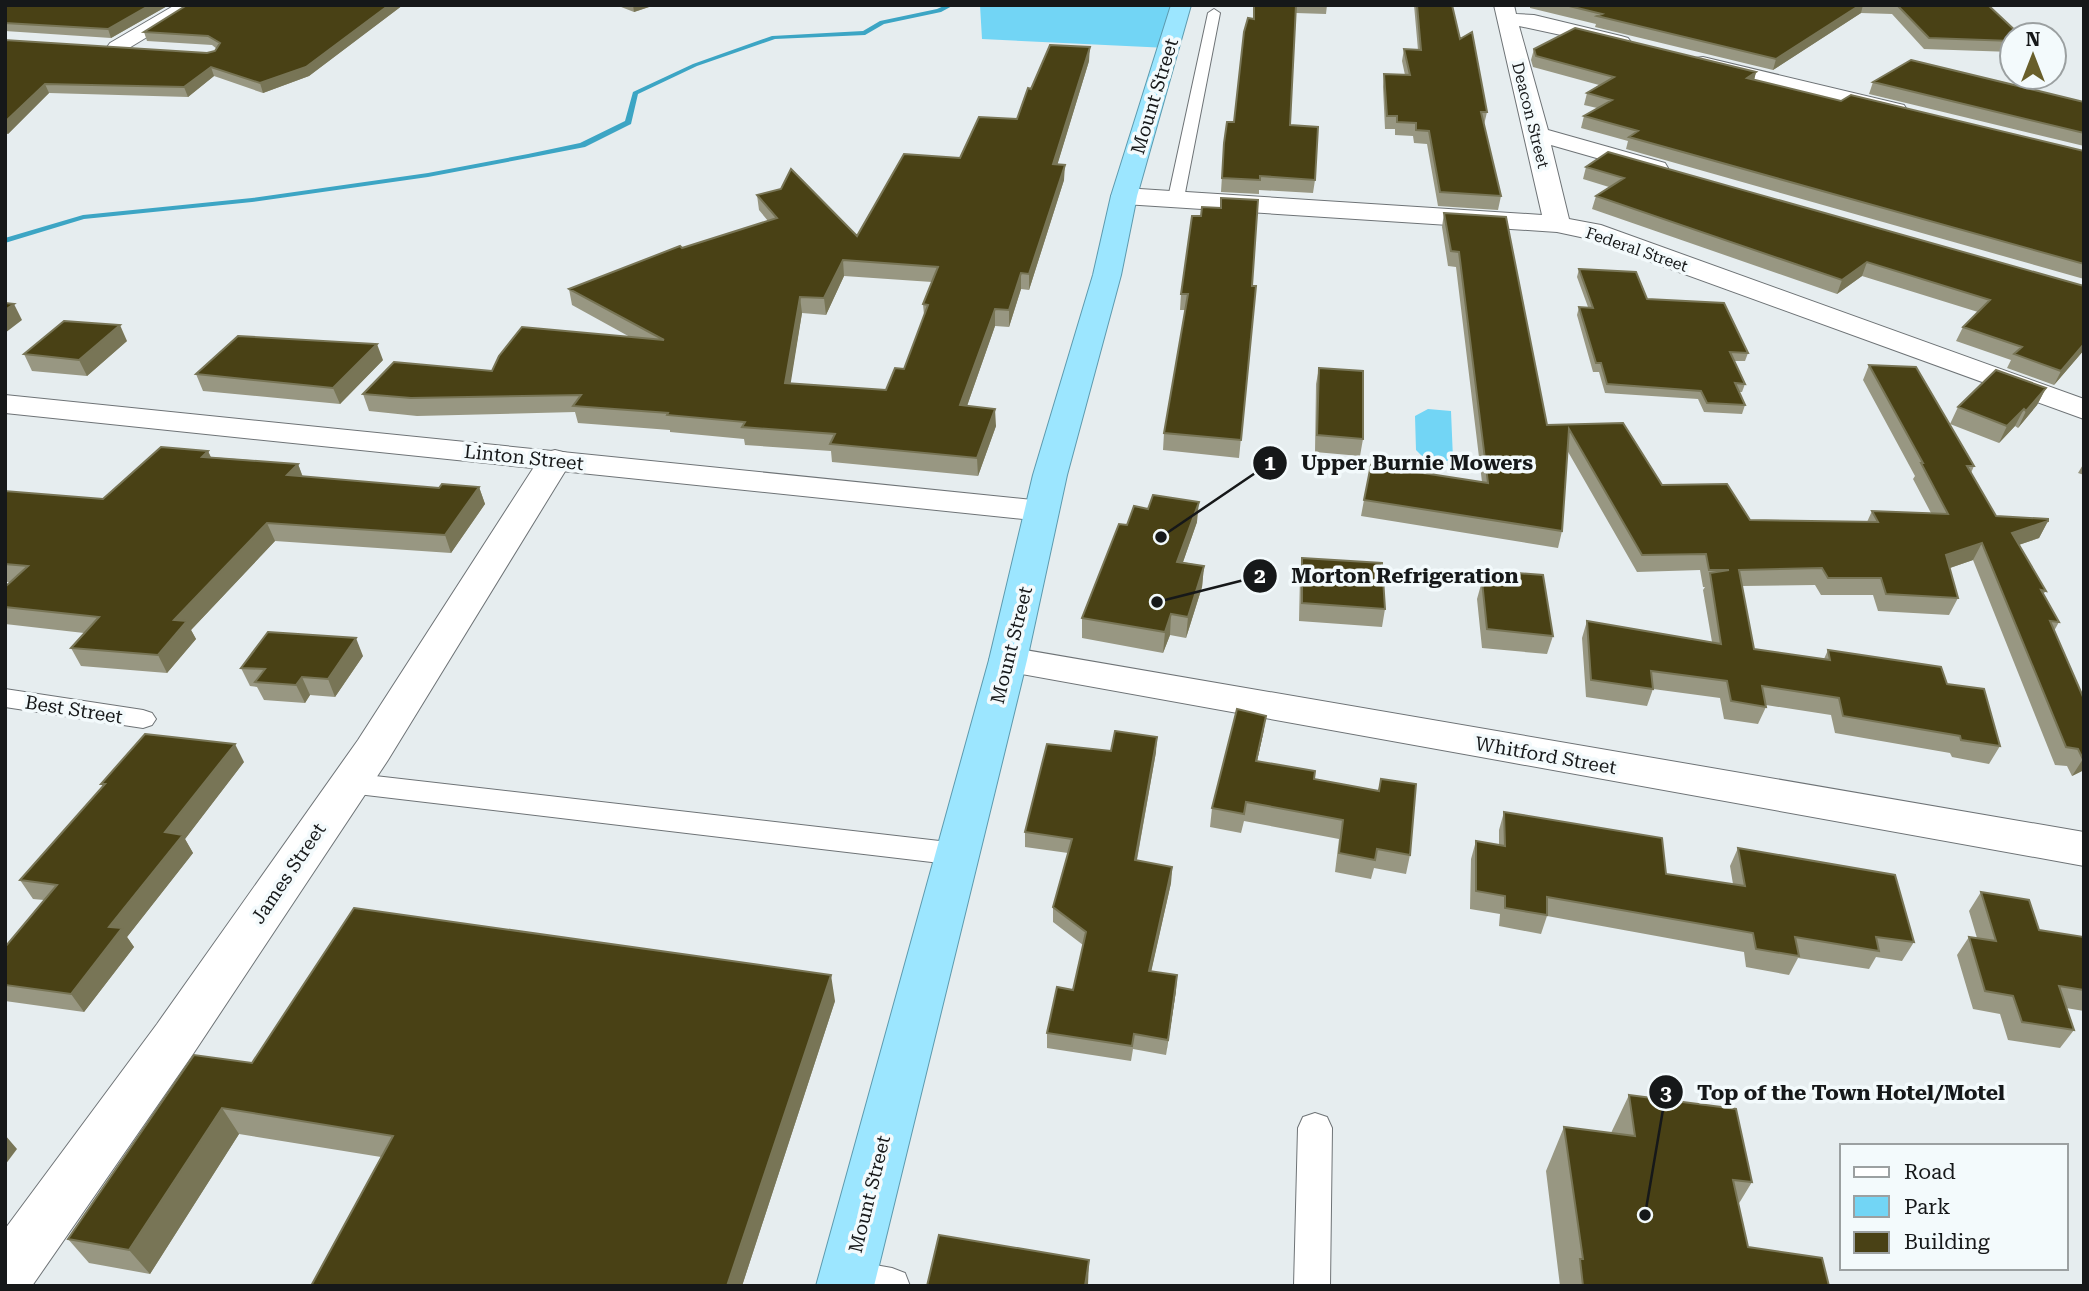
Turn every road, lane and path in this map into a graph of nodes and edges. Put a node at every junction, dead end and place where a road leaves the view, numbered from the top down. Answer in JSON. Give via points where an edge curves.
{"nodes":[{"id":1,"x":190,"y":5,"type":"edge"},
{"id":2,"x":1181,"y":5,"type":"edge"},
{"id":3,"x":1506,"y":12,"type":"edge"},
{"id":4,"x":1214,"y":13,"type":"dead end"},
{"id":5,"x":92,"y":46,"type":"edge"},
{"id":6,"x":117,"y":47,"type":"junction"},
{"id":7,"x":1642,"y":47,"type":"edge"},
{"id":8,"x":158,"y":50,"type":"edge"},
{"id":9,"x":1682,"y":57,"type":"edge"},
{"id":10,"x":1923,"y":117,"type":"edge"},
{"id":11,"x":1537,"y":134,"type":"junction"},
{"id":12,"x":1684,"y":176,"type":"edge"},
{"id":13,"x":1124,"y":196,"type":"junction"},
{"id":14,"x":1176,"y":198,"type":"junction"},
{"id":15,"x":1557,"y":224,"type":"junction"},
{"id":16,"x":5,"y":404,"type":"edge"},
{"id":17,"x":2084,"y":410,"type":"edge"},
{"id":18,"x":555,"y":460,"type":"junction"},
{"id":19,"x":1042,"y":511,"type":"junction"},
{"id":20,"x":1008,"y":660,"type":"junction"},
{"id":21,"x":5,"y":698,"type":"edge"},
{"id":22,"x":144,"y":719,"type":"dead end"},
{"id":23,"x":349,"y":783,"type":"junction"},
{"id":24,"x":2084,"y":849,"type":"edge"},
{"id":25,"x":957,"y":854,"type":"junction"},
{"id":26,"x":1315,"y":1128,"type":"dead end"},
{"id":27,"x":5,"y":1276,"type":"edge"},
{"id":28,"x":862,"y":1283,"type":"edge"},
{"id":29,"x":1312,"y":1286,"type":"edge"}],
"edges":[{"from":1,"to":6,"type":"street"},
{"from":2,"to":13,"type":"highway","name":"Mount Street"},
{"from":3,"to":7,"type":"street"},
{"from":3,"to":11,"type":"street","name":"Deacon Street"},
{"from":4,"to":14,"type":"lane"},
{"from":5,"to":6,"type":"street"},
{"from":6,"to":8,"type":"street"},
{"from":9,"to":10,"type":"street"},
{"from":11,"to":12,"type":"street"},
{"from":11,"to":15,"type":"street","name":"Deacon Street"},
{"from":13,"to":14,"type":"street","name":"Federal Street"},
{"from":13,"to":19,"type":"highway","name":"Mount Street"},
{"from":14,"to":15,"type":"street","name":"Federal Street"},
{"from":15,"to":17,"type":"street","name":"Federal Street","via":[[1592,231]]},
{"from":16,"to":18,"type":"street","name":"Linton Street"},
{"from":18,"to":19,"type":"street","name":"Linton Street"},
{"from":18,"to":23,"type":"street","name":"James Street"},
{"from":19,"to":20,"type":"highway","name":"Mount Street"},
{"from":20,"to":24,"type":"street","name":"Whitford Street"},
{"from":20,"to":25,"type":"highway","name":"Mount Street"},
{"from":21,"to":22,"type":"lane","name":"Best Street"},
{"from":23,"to":25,"type":"lane"},
{"from":23,"to":27,"type":"street","name":"James Street"},
{"from":25,"to":28,"type":"highway","name":"Mount Street"},
{"from":26,"to":29,"type":"lane"}]}
